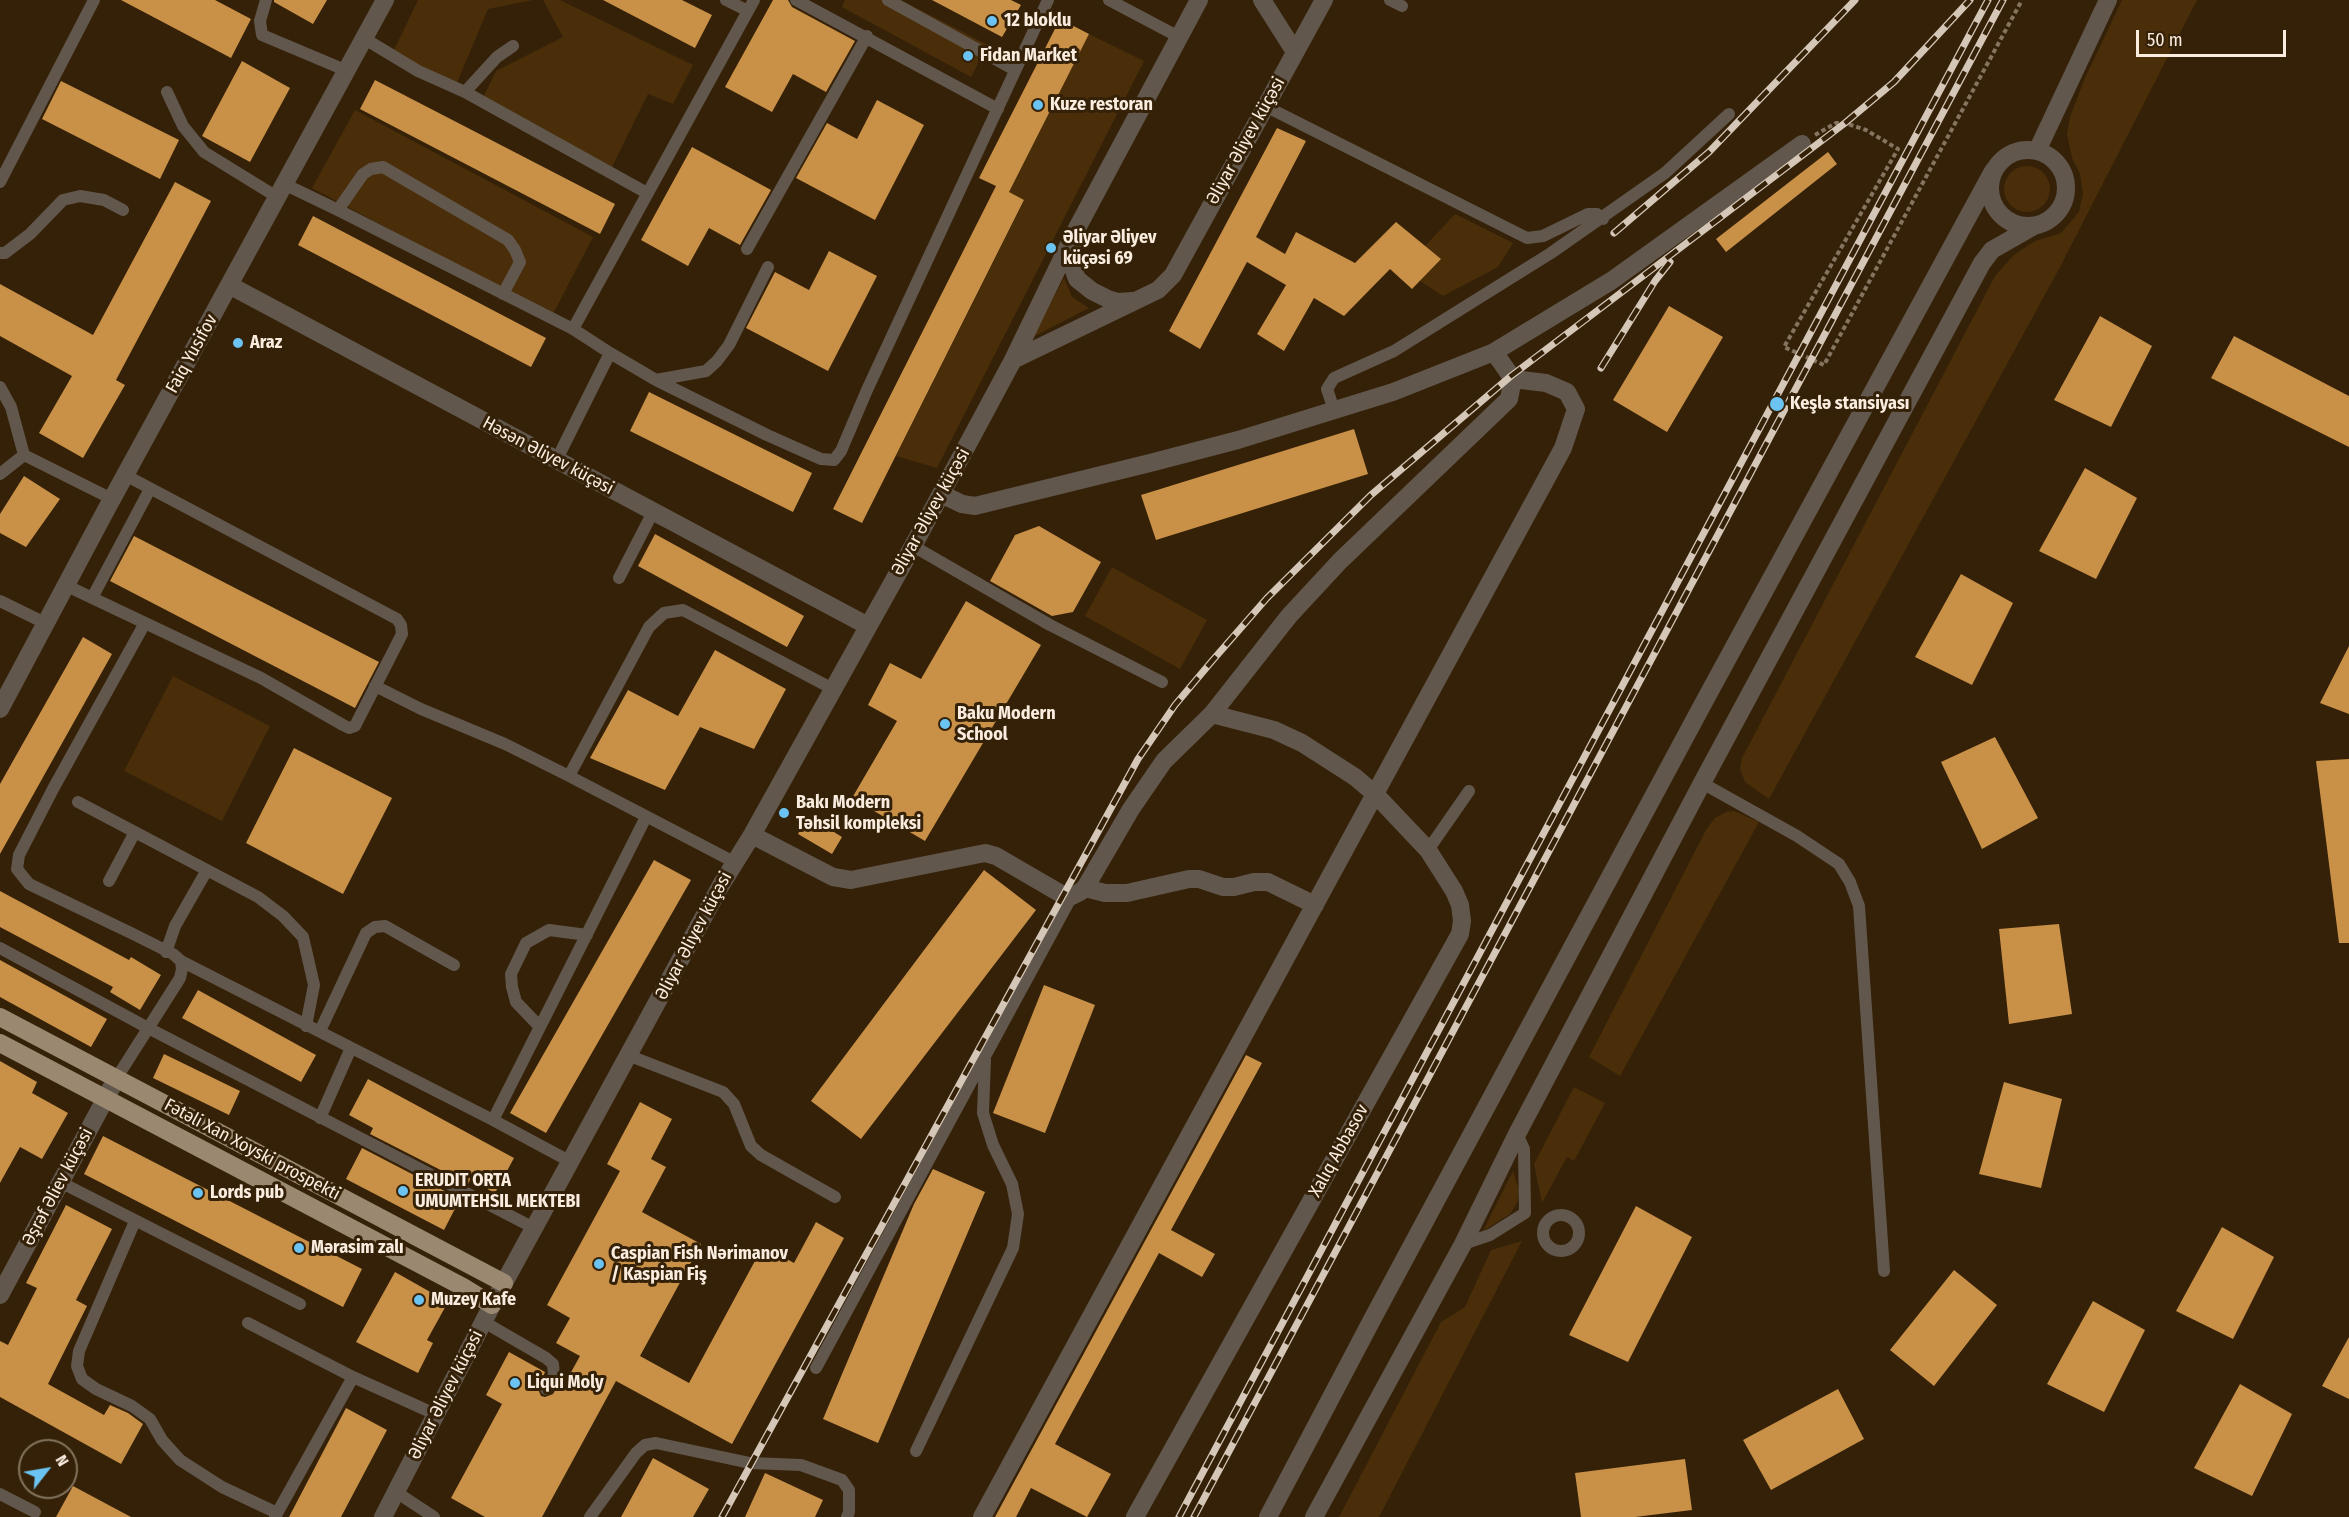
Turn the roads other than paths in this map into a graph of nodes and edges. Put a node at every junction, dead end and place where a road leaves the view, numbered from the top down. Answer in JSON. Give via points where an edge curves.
{"nodes":[{"id":1,"x":94,"y":0,"type":"edge"},
{"id":2,"x":266,"y":0,"type":"edge"},
{"id":3,"x":385,"y":0,"type":"edge"},
{"id":4,"x":726,"y":0,"type":"edge"},
{"id":5,"x":796,"y":0,"type":"edge"},
{"id":6,"x":888,"y":0,"type":"edge"},
{"id":7,"x":1048,"y":0,"type":"edge"},
{"id":8,"x":1109,"y":0,"type":"edge"},
{"id":9,"x":1199,"y":0,"type":"edge"},
{"id":10,"x":1262,"y":0,"type":"edge"},
{"id":11,"x":1324,"y":0,"type":"edge"},
{"id":12,"x":1390,"y":0,"type":"edge"},
{"id":13,"x":2108,"y":0,"type":"edge"},
{"id":14,"x":751,"y":6,"type":"edge"},
{"id":15,"x":1402,"y":6,"type":"dead end"},
{"id":16,"x":867,"y":36,"type":"junction"},
{"id":17,"x":1179,"y":37,"type":"junction"},
{"id":18,"x":365,"y":39,"type":"junction"},
{"id":19,"x":513,"y":46,"type":"dead end"},
{"id":20,"x":1294,"y":52,"type":"junction"},
{"id":21,"x":345,"y":70,"type":"junction"},
{"id":22,"x":1015,"y":70,"type":"junction"},
{"id":23,"x":167,"y":92,"type":"dead end"},
{"id":24,"x":465,"y":92,"type":"junction"},
{"id":25,"x":1265,"y":106,"type":"junction"},
{"id":26,"x":998,"y":109,"type":"junction"},
{"id":27,"x":1729,"y":114,"type":"dead end"},
{"id":28,"x":1802,"y":144,"type":"road end"},
{"id":29,"x":2037,"y":150,"type":"junction"},
{"id":30,"x":1994,"y":171,"type":"junction"},
{"id":31,"x":0,"y":182,"type":"edge"},
{"id":32,"x":280,"y":191,"type":"junction"},
{"id":33,"x":647,"y":193,"type":"junction"},
{"id":34,"x":123,"y":210,"type":"dead end"},
{"id":35,"x":338,"y":210,"type":"junction"},
{"id":36,"x":1603,"y":219,"type":"junction"},
{"id":37,"x":2034,"y":226,"type":"junction"},
{"id":38,"x":1075,"y":232,"type":"junction"},
{"id":39,"x":747,"y":249,"type":"dead end"},
{"id":40,"x":0,"y":253,"type":"edge"},
{"id":41,"x":768,"y":267,"type":"dead end"},
{"id":42,"x":229,"y":285,"type":"junction"},
{"id":43,"x":503,"y":294,"type":"junction"},
{"id":44,"x":1138,"y":300,"type":"junction"},
{"id":45,"x":573,"y":329,"type":"junction"},
{"id":46,"x":1494,"y":352,"type":"junction"},
{"id":47,"x":610,"y":353,"type":"junction"},
{"id":48,"x":1013,"y":360,"type":"junction"},
{"id":49,"x":1513,"y":379,"type":"junction"},
{"id":50,"x":656,"y":380,"type":"junction"},
{"id":51,"x":0,"y":387,"type":"edge"},
{"id":52,"x":1334,"y":410,"type":"junction"},
{"id":53,"x":24,"y":455,"type":"junction"},
{"id":54,"x":556,"y":461,"type":"junction"},
{"id":55,"x":0,"y":474,"type":"edge"},
{"id":56,"x":125,"y":476,"type":"junction"},
{"id":57,"x":150,"y":489,"type":"junction"},
{"id":58,"x":941,"y":494,"type":"junction"},
{"id":59,"x":112,"y":499,"type":"junction"},
{"id":60,"x":652,"y":512,"type":"junction"},
{"id":61,"x":913,"y":546,"type":"junction"},
{"id":62,"x":619,"y":578,"type":"dead end"},
{"id":63,"x":65,"y":585,"type":"junction"},
{"id":64,"x":92,"y":598,"type":"junction"},
{"id":65,"x":0,"y":601,"type":"edge"},
{"id":66,"x":47,"y":624,"type":"junction"},
{"id":67,"x":145,"y":624,"type":"junction"},
{"id":68,"x":868,"y":626,"type":"junction"},
{"id":69,"x":1162,"y":682,"type":"dead end"},
{"id":70,"x":375,"y":686,"type":"junction"},
{"id":71,"x":833,"y":689,"type":"junction"},
{"id":72,"x":0,"y":709,"type":"edge"},
{"id":73,"x":1212,"y":714,"type":"junction"},
{"id":74,"x":569,"y":776,"type":"junction"},
{"id":75,"x":1702,"y":783,"type":"junction"},
{"id":76,"x":1469,"y":791,"type":"dead end"},
{"id":77,"x":1375,"y":794,"type":"junction"},
{"id":78,"x":78,"y":802,"type":"dead end"},
{"id":79,"x":646,"y":817,"type":"junction"},
{"id":80,"x":135,"y":832,"type":"junction"},
{"id":81,"x":752,"y":835,"type":"junction"},
{"id":82,"x":1428,"y":850,"type":"junction"},
{"id":83,"x":734,"y":862,"type":"junction"},
{"id":84,"x":207,"y":870,"type":"junction"},
{"id":85,"x":109,"y":882,"type":"dead end"},
{"id":86,"x":1078,"y":892,"type":"junction"},
{"id":87,"x":1315,"y":905,"type":"junction"},
{"id":88,"x":586,"y":935,"type":"junction"},
{"id":89,"x":0,"y":948,"type":"edge"},
{"id":90,"x":166,"y":952,"type":"junction"},
{"id":91,"x":181,"y":961,"type":"junction"},
{"id":92,"x":454,"y":965,"type":"dead end"},
{"id":93,"x":0,"y":1017,"type":"edge"},
{"id":94,"x":306,"y":1026,"type":"junction"},
{"id":95,"x":539,"y":1026,"type":"junction"},
{"id":96,"x":150,"y":1029,"type":"junction"},
{"id":97,"x":320,"y":1031,"type":"junction"},
{"id":98,"x":0,"y":1043,"type":"edge"},
{"id":99,"x":351,"y":1048,"type":"junction"},
{"id":100,"x":630,"y":1056,"type":"junction"},
{"id":101,"x":986,"y":1056,"type":"junction"},
{"id":102,"x":116,"y":1078,"type":"junction"},
{"id":103,"x":105,"y":1099,"type":"junction"},
{"id":104,"x":320,"y":1118,"type":"junction"},
{"id":105,"x":494,"y":1120,"type":"junction"},
{"id":106,"x":1517,"y":1134,"type":"junction"},
{"id":107,"x":571,"y":1162,"type":"junction"},
{"id":108,"x":60,"y":1182,"type":"junction"},
{"id":109,"x":835,"y":1197,"type":"dead end"},
{"id":110,"x":1525,"y":1213,"type":"junction"},
{"id":111,"x":135,"y":1221,"type":"junction"},
{"id":112,"x":1544,"y":1224,"type":"dead end"},
{"id":113,"x":534,"y":1228,"type":"junction"},
{"id":114,"x":1463,"y":1244,"type":"junction"},
{"id":115,"x":1884,"y":1271,"type":"dead end"},
{"id":116,"x":504,"y":1283,"type":"junction"},
{"id":117,"x":2,"y":1288,"type":"edge"},
{"id":118,"x":300,"y":1304,"type":"dead end"},
{"id":119,"x":488,"y":1314,"type":"junction"},
{"id":120,"x":248,"y":1323,"type":"dead end"},
{"id":121,"x":816,"y":1368,"type":"dead end"},
{"id":122,"x":353,"y":1377,"type":"junction"},
{"id":123,"x":546,"y":1389,"type":"dead end"},
{"id":124,"x":435,"y":1414,"type":"junction"},
{"id":125,"x":916,"y":1451,"type":"dead end"},
{"id":126,"x":396,"y":1491,"type":"junction"},
{"id":127,"x":0,"y":1494,"type":"edge"},
{"id":128,"x":35,"y":1512,"type":"dead end"},
{"id":129,"x":276,"y":1515,"type":"edge"},
{"id":130,"x":383,"y":1517,"type":"edge"},
{"id":131,"x":434,"y":1517,"type":"edge"},
{"id":132,"x":590,"y":1517,"type":"edge"},
{"id":133,"x":848,"y":1517,"type":"edge"},
{"id":134,"x":982,"y":1517,"type":"edge"},
{"id":135,"x":1135,"y":1517,"type":"edge"},
{"id":136,"x":1268,"y":1517,"type":"edge"},
{"id":137,"x":1314,"y":1517,"type":"edge"}],
"edges":[{"from":1,"to":31,"type":"lane"},
{"from":2,"to":21,"type":"lane","via":[[260,21],[262,35]]},
{"from":3,"to":18,"type":"street","name":"Faiq Yusifov"},
{"from":4,"to":14,"type":"lane"},
{"from":5,"to":16,"type":"lane"},
{"from":6,"to":22,"type":"lane"},
{"from":7,"to":22,"type":"lane"},
{"from":8,"to":17,"type":"lane"},
{"from":9,"to":17,"type":"street","name":"Əliyar Əliyev küçəsi"},
{"from":10,"to":20,"type":"street"},
{"from":11,"to":20,"type":"street","name":"Əliyar Əliyev küçəsi"},
{"from":12,"to":15,"type":"lane"},
{"from":13,"to":29,"type":"street"},
{"from":14,"to":33,"type":"lane"},
{"from":16,"to":26,"type":"lane"},
{"from":16,"to":39,"type":"lane"},
{"from":17,"to":38,"type":"street","name":"Əliyar Əliyev küçəsi"},
{"from":18,"to":21,"type":"street","name":"Faiq Yusifov"},
{"from":18,"to":24,"type":"lane","via":[[418,71]]},
{"from":19,"to":24,"type":"lane","via":[[496,57]]},
{"from":20,"to":25,"type":"street","name":"Əliyar Əliyev küçəsi"},
{"from":21,"to":32,"type":"street","name":"Faiq Yusifov"},
{"from":22,"to":26,"type":"lane"},
{"from":23,"to":32,"type":"lane","via":[[183,126],[204,152]]},
{"from":24,"to":33,"type":"lane"},
{"from":25,"to":36,"type":"lane","via":[[1527,238],[1543,236],[1588,214]]},
{"from":25,"to":44,"type":"street","name":"Əliyar Əliyev küçəsi","via":[[1173,275],[1158,290]]},
{"from":26,"to":50,"type":"lane","via":[[834,460],[821,459],[767,435]]},
{"from":27,"to":36,"type":"lane","via":[[1665,173]]},
{"from":28,"to":46,"type":"street","via":[[1611,281]]},
{"from":29,"to":30,"type":"street","via":[[2011,153]]},
{"from":29,"to":37,"type":"street","via":[[2058,165],[2066,190],[2056,214]]},
{"from":30,"to":37,"type":"street","via":[[1990,194],[2001,215],[2022,226]]},
{"from":30,"to":136,"type":"street","via":[[1704,702]]},
{"from":32,"to":35,"type":"lane"},
{"from":32,"to":42,"type":"street","name":"Faiq Yusifov"},
{"from":33,"to":45,"type":"lane"},
{"from":34,"to":40,"type":"lane","via":[[104,200],[80,196],[63,200],[30,234]]},
{"from":35,"to":43,"type":"lane"},
{"from":35,"to":43,"type":"lane","via":[[363,174],[383,167],[508,240],[520,262]]},
{"from":36,"to":52,"type":"lane","via":[[1394,351],[1334,378],[1327,389]]},
{"from":37,"to":75,"type":"street","via":[[1992,250],[1982,263]]},
{"from":38,"to":44,"type":"street","via":[[1071,262],[1077,279],[1108,299]]},
{"from":38,"to":48,"type":"street","name":"Əliyar Əliyev küçəsi"},
{"from":41,"to":50,"type":"lane","via":[[717,361],[706,371]]},
{"from":42,"to":54,"type":"street","name":"Həsən Əliyev küçəsi"},
{"from":42,"to":56,"type":"street","name":"Faiq Yusifov"},
{"from":43,"to":45,"type":"lane"},
{"from":44,"to":48,"type":"street","name":"Əliyar Əliyev küçəsi"},
{"from":45,"to":47,"type":"lane"},
{"from":46,"to":49,"type":"street"},
{"from":46,"to":52,"type":"street","via":[[1393,392]]},
{"from":47,"to":50,"type":"lane"},
{"from":47,"to":54,"type":"lane"},
{"from":48,"to":58,"type":"street","name":"Əliyar Əliyev küçəsi"},
{"from":49,"to":73,"type":"street","via":[[1509,399],[1340,561],[1289,616]]},
{"from":49,"to":77,"type":"street","via":[[1546,383],[1567,392],[1576,409],[1573,424]]},
{"from":51,"to":53,"type":"lane","via":[[11,407]]},
{"from":52,"to":58,"type":"street","via":[[1238,440],[989,504],[962,504]]},
{"from":53,"to":55,"type":"lane"},
{"from":53,"to":59,"type":"lane"},
{"from":54,"to":60,"type":"street","name":"Həsən Əliyev küçəsi"},
{"from":56,"to":57,"type":"lane"},
{"from":56,"to":59,"type":"street","name":"Faiq Yusifov"},
{"from":57,"to":64,"type":"lane"},
{"from":57,"to":70,"type":"lane","via":[[397,619],[402,634]]},
{"from":58,"to":61,"type":"street","name":"Əliyar Əliyev küçəsi"},
{"from":59,"to":63,"type":"street","name":"Faiq Yusifov"},
{"from":60,"to":62,"type":"lane"},
{"from":60,"to":68,"type":"street","name":"Həsən Əliyev küçəsi"},
{"from":61,"to":68,"type":"street","name":"Əliyar Əliyev küçəsi"},
{"from":61,"to":69,"type":"lane","via":[[1050,625]]},
{"from":63,"to":64,"type":"lane"},
{"from":63,"to":66,"type":"street","name":"Faiq Yusifov"},
{"from":64,"to":67,"type":"lane"},
{"from":65,"to":66,"type":"lane"},
{"from":66,"to":72,"type":"street","name":"Faiq Yusifov"},
{"from":67,"to":70,"type":"lane","via":[[261,678],[349,728],[356,726]]},
{"from":67,"to":90,"type":"lane","via":[[38,816],[19,855],[17,869],[29,884]]},
{"from":68,"to":71,"type":"street","name":"Əliyar Əliyev küçəsi"},
{"from":70,"to":74,"type":"lane"},
{"from":71,"to":74,"type":"lane","via":[[683,610],[663,613],[649,627]]},
{"from":71,"to":81,"type":"street","name":"Əliyar Əliyev küçəsi"},
{"from":73,"to":77,"type":"street","name":"Xalıq Abbasov","via":[[1274,730],[1302,743],[1339,765]]},
{"from":73,"to":86,"type":"street","via":[[1164,761]]},
{"from":74,"to":79,"type":"lane"},
{"from":75,"to":106,"type":"street"},
{"from":75,"to":115,"type":"lane","via":[[1839,864],[1859,906]]},
{"from":76,"to":82,"type":"lane"},
{"from":77,"to":82,"type":"street","name":"Xalıq Abbasov"},
{"from":77,"to":87,"type":"street"},
{"from":78,"to":80,"type":"lane"},
{"from":79,"to":83,"type":"lane"},
{"from":79,"to":88,"type":"lane"},
{"from":80,"to":84,"type":"lane"},
{"from":80,"to":85,"type":"lane"},
{"from":81,"to":83,"type":"street","name":"Əliyar Əliyev küçəsi"},
{"from":81,"to":86,"type":"street","via":[[833,877],[851,880],[985,853],[1063,895]]},
{"from":82,"to":135,"type":"street","name":"Xalıq Abbasov","via":[[1460,905],[1460,934]]},
{"from":83,"to":100,"type":"street","name":"Əliyar Əliyev küçəsi"},
{"from":84,"to":90,"type":"lane","via":[[175,926]]},
{"from":84,"to":94,"type":"lane","via":[[258,897],[303,937],[314,985]]},
{"from":86,"to":87,"type":"street","via":[[1127,893],[1189,879],[1223,887],[1268,882]]},
{"from":86,"to":101,"type":"lane"},
{"from":87,"to":134,"type":"street"},
{"from":88,"to":95,"type":"lane"},
{"from":88,"to":95,"type":"lane","via":[[549,930],[525,943],[511,974],[512,987],[516,1002]]},
{"from":89,"to":96,"type":"lane"},
{"from":90,"to":91,"type":"lane"},
{"from":91,"to":94,"type":"lane"},
{"from":91,"to":96,"type":"lane","via":[[180,978]]},
{"from":92,"to":97,"type":"lane","via":[[385,926],[375,927],[366,933]]},
{"from":93,"to":102,"type":"main road","name":"Fətəli Xan Xoyski prospekti"},
{"from":94,"to":97,"type":"lane"},
{"from":95,"to":105,"type":"lane"},
{"from":96,"to":102,"type":"lane"},
{"from":96,"to":104,"type":"lane"},
{"from":97,"to":99,"type":"lane"},
{"from":98,"to":103,"type":"main road","name":"Fətəli Xan Xoyski prospekti"},
{"from":99,"to":104,"type":"lane"},
{"from":99,"to":105,"type":"lane"},
{"from":100,"to":107,"type":"street","name":"Əliyar Əliyev küçəsi"},
{"from":100,"to":109,"type":"lane","via":[[723,1092],[734,1104],[751,1146]]},
{"from":101,"to":121,"type":"lane"},
{"from":101,"to":125,"type":"lane","via":[[983,1113],[1012,1184],[1018,1214],[1013,1248]]},
{"from":102,"to":103,"type":"street","name":"Əşrəf Əliev küçəsi"},
{"from":102,"to":116,"type":"main road","name":"Fətəli Xan Xoyski prospekti"},
{"from":103,"to":108,"type":"street","name":"Əşrəf Əliev küçəsi"},
{"from":103,"to":119,"type":"main road","name":"Fətəli Xan Xoyski prospekti","via":[[463,1287]]},
{"from":104,"to":113,"type":"lane"},
{"from":105,"to":107,"type":"lane"},
{"from":106,"to":110,"type":"lane","via":[[1524,1149]]},
{"from":106,"to":114,"type":"street"},
{"from":107,"to":113,"type":"street","name":"Əliyar Əliyev küçəsi"},
{"from":108,"to":111,"type":"lane"},
{"from":108,"to":117,"type":"street","name":"Əşrəf Əliev küçəsi"},
{"from":110,"to":112,"type":"lane"},
{"from":110,"to":114,"type":"lane","via":[[1490,1235]]},
{"from":111,"to":118,"type":"lane"},
{"from":111,"to":129,"type":"lane","via":[[79,1351],[77,1366],[82,1379],[150,1419],[180,1460]]},
{"from":113,"to":116,"type":"street","name":"Əliyar Əliyev küçəsi"},
{"from":114,"to":137,"type":"street"},
{"from":116,"to":119,"type":"street","name":"Əliyar Əliyev küçəsi"},
{"from":119,"to":123,"type":"lane","via":[[550,1361],[555,1370]]},
{"from":119,"to":124,"type":"street","name":"Əliyar Əliyev küçəsi"},
{"from":120,"to":122,"type":"lane"},
{"from":122,"to":124,"type":"lane"},
{"from":122,"to":129,"type":"lane"},
{"from":124,"to":126,"type":"street","name":"Əliyar Əliyev küçəsi"},
{"from":126,"to":130,"type":"street","name":"Əliyar Əliyev küçəsi"},
{"from":126,"to":131,"type":"lane"},
{"from":127,"to":128,"type":"lane"},
{"from":132,"to":133,"type":"lane","via":[[636,1453],[645,1445],[656,1443],[750,1463],[801,1465],[842,1480],[849,1490]]}]}
